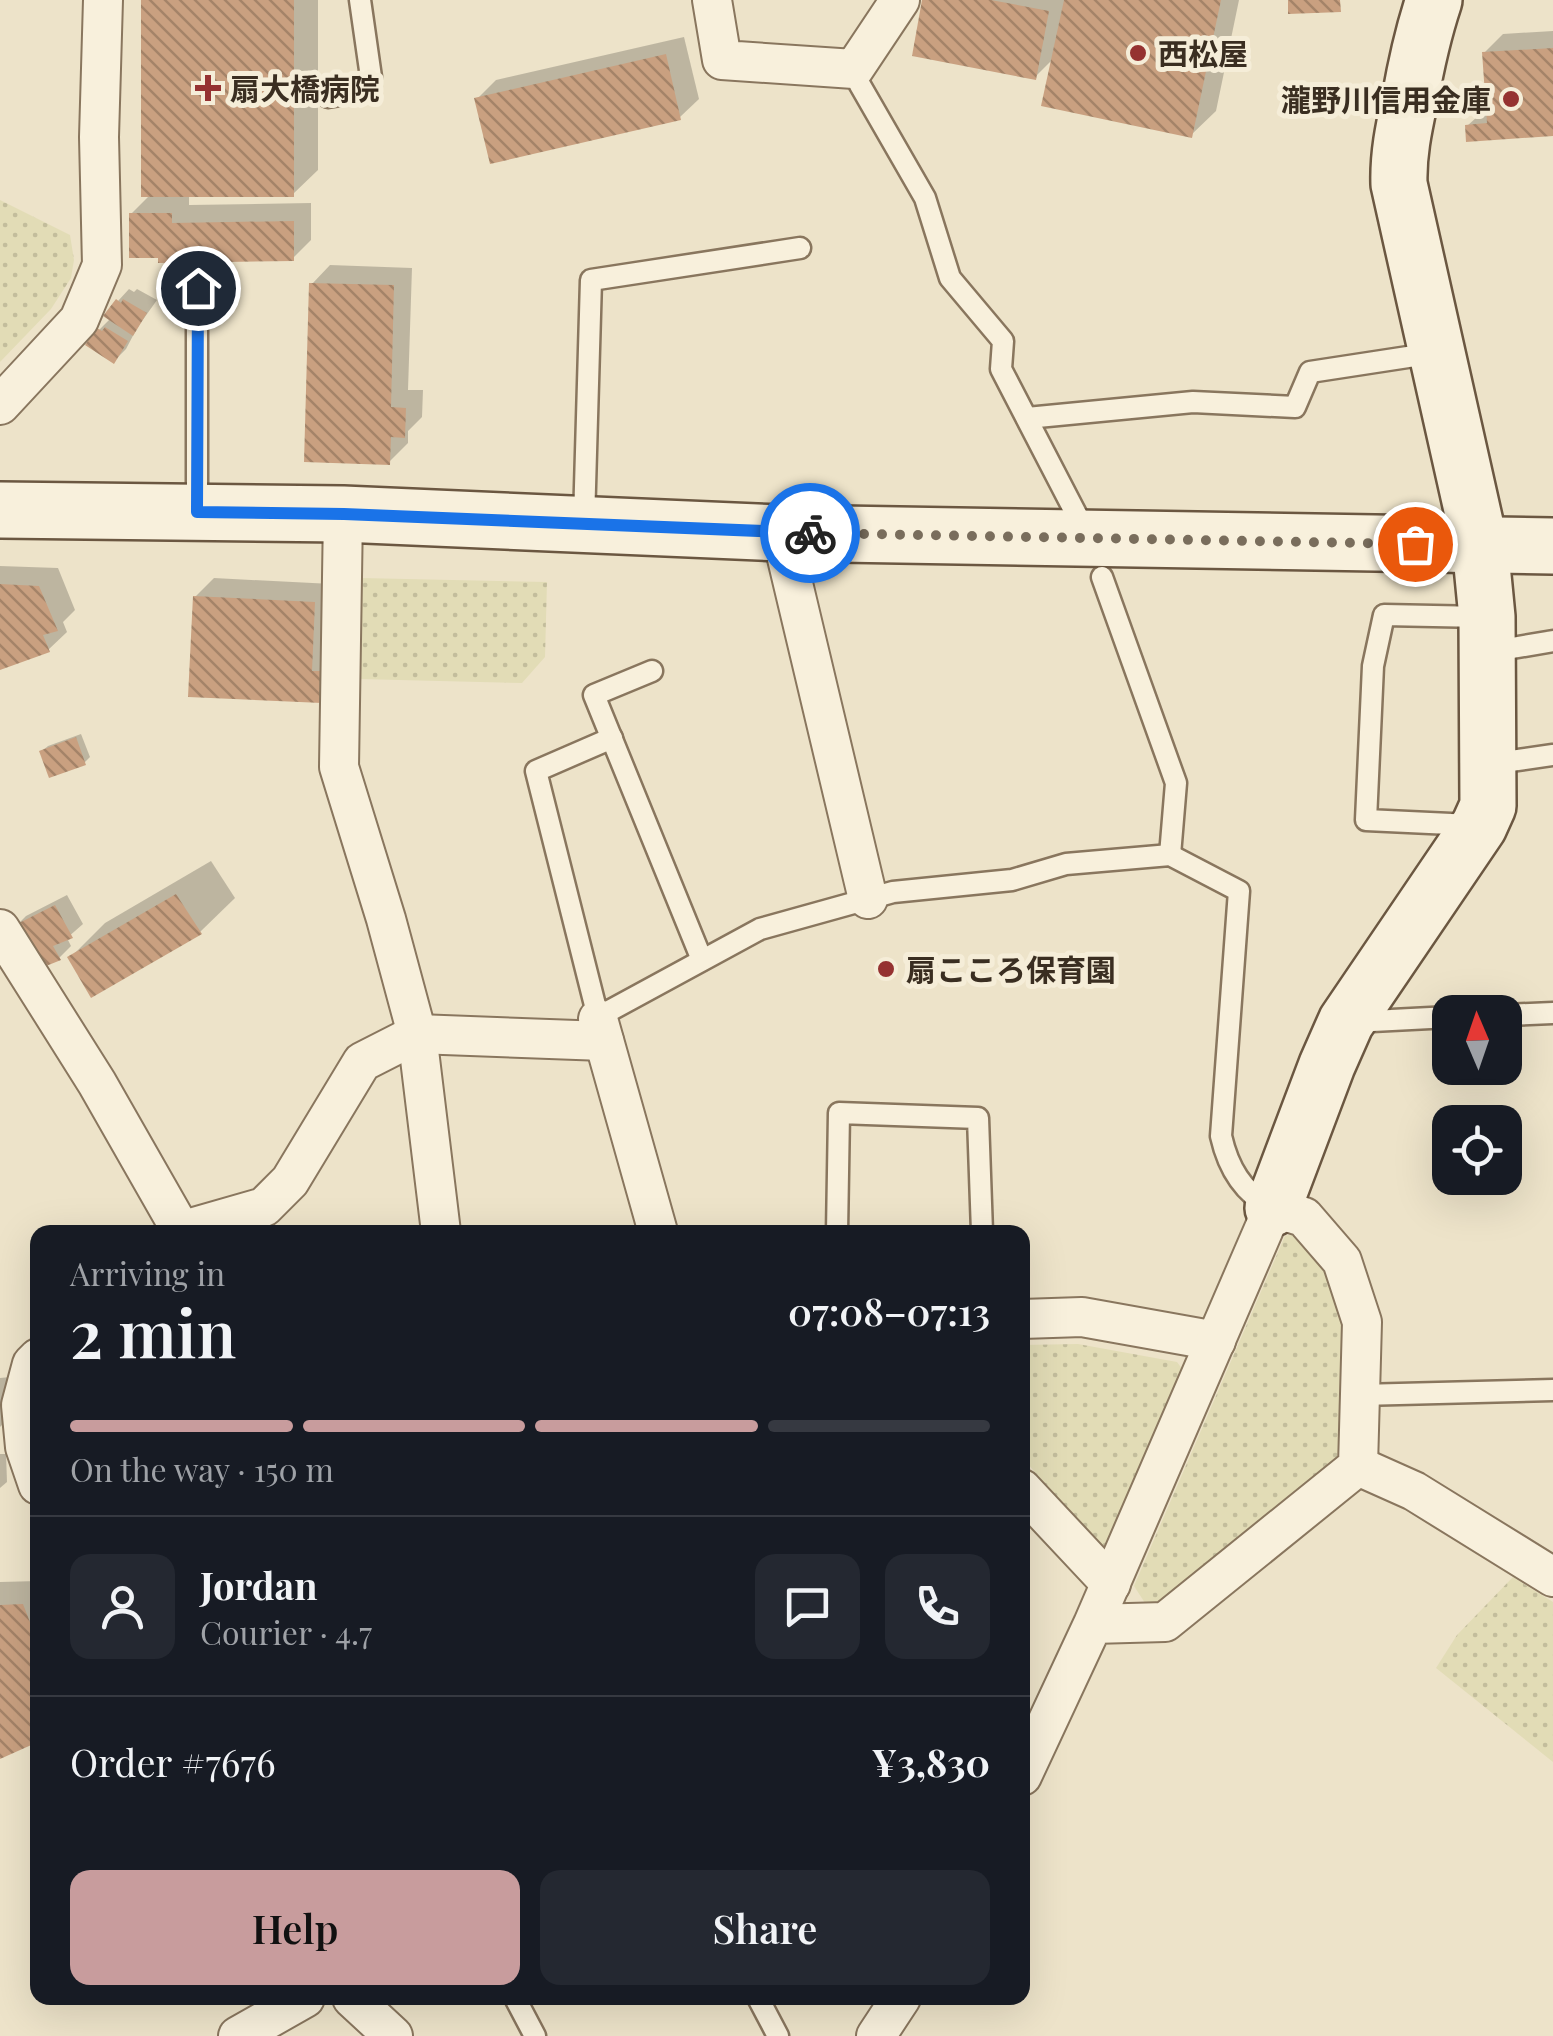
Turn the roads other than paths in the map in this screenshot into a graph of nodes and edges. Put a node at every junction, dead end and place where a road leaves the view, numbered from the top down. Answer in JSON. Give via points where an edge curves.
{"nodes":[{"id":1,"x":103,"y":0,"type":"edge"},
{"id":2,"x":360,"y":0,"type":"edge"},
{"id":3,"x":712,"y":0,"type":"edge"},
{"id":4,"x":900,"y":0,"type":"edge"},
{"id":5,"x":1434,"y":0,"type":"edge"},
{"id":6,"x":854,"y":69,"type":"junction"},
{"id":7,"x":328,"y":96,"type":"dead end"},
{"id":8,"x":800,"y":248,"type":"dead end"},
{"id":9,"x":198,"y":288,"type":"dead end"},
{"id":10,"x":1438,"y":352,"type":"junction"},
{"id":11,"x":0,"y":405,"type":"edge"},
{"id":12,"x":1027,"y":418,"type":"junction"},
{"id":13,"x":0,"y":510,"type":"edge"},
{"id":14,"x":197,"y":512,"type":"junction"},
{"id":15,"x":344,"y":514,"type":"junction"},
{"id":16,"x":584,"y":523,"type":"junction"},
{"id":17,"x":782,"y":532,"type":"junction"},
{"id":18,"x":1480,"y":545,"type":"junction"},
{"id":19,"x":1553,"y":546,"type":"edge"},
{"id":20,"x":1095,"y":557,"type":"junction"},
{"id":21,"x":1487,"y":635,"type":"junction"},
{"id":22,"x":1553,"y":641,"type":"edge"},
{"id":23,"x":652,"y":670,"type":"dead end"},
{"id":24,"x":612,"y":738,"type":"junction"},
{"id":25,"x":1553,"y":754,"type":"edge"},
{"id":26,"x":1487,"y":764,"type":"junction"},
{"id":27,"x":1479,"y":826,"type":"junction"},
{"id":28,"x":1170,"y":855,"type":"junction"},
{"id":29,"x":868,"y":899,"type":"junction"},
{"id":30,"x":0,"y":930,"type":"edge"},
{"id":31,"x":702,"y":960,"type":"junction"},
{"id":32,"x":1553,"y":1012,"type":"edge"},
{"id":33,"x":1522,"y":1014,"type":"edge"},
{"id":34,"x":1432,"y":1018,"type":"edge"},
{"id":35,"x":1346,"y":1022,"type":"junction"},
{"id":36,"x":601,"y":1029,"type":"junction"},
{"id":37,"x":416,"y":1034,"type":"junction"},
{"id":38,"x":1273,"y":1208,"type":"junction"},
{"id":39,"x":175,"y":1225,"type":"edge"},
{"id":40,"x":204,"y":1225,"type":"edge"},
{"id":41,"x":440,"y":1225,"type":"edge"},
{"id":42,"x":656,"y":1225,"type":"edge"},
{"id":43,"x":837,"y":1225,"type":"edge"},
{"id":44,"x":982,"y":1225,"type":"edge"},
{"id":45,"x":1030,"y":1319,"type":"edge"},
{"id":46,"x":1216,"y":1341,"type":"junction"},
{"id":47,"x":30,"y":1372,"type":"edge"},
{"id":48,"x":1553,"y":1390,"type":"edge"},
{"id":49,"x":1360,"y":1394,"type":"junction"},
{"id":50,"x":21,"y":1448,"type":"edge"},
{"id":51,"x":1358,"y":1466,"type":"junction"},
{"id":52,"x":1030,"y":1498,"type":"edge"},
{"id":53,"x":1553,"y":1577,"type":"edge"},
{"id":54,"x":1110,"y":1584,"type":"junction"},
{"id":55,"x":1093,"y":1624,"type":"junction"},
{"id":56,"x":1030,"y":1746,"type":"edge"},
{"id":57,"x":293,"y":2005,"type":"edge"},
{"id":58,"x":360,"y":2005,"type":"edge"},
{"id":59,"x":519,"y":2005,"type":"edge"},
{"id":60,"x":762,"y":2005,"type":"edge"},
{"id":61,"x":896,"y":2005,"type":"edge"},
{"id":62,"x":238,"y":2036,"type":"edge"},
{"id":63,"x":393,"y":2036,"type":"edge"},
{"id":64,"x":535,"y":2036,"type":"edge"},
{"id":65,"x":778,"y":2036,"type":"edge"},
{"id":66,"x":876,"y":2036,"type":"edge"}],
"edges":[{"from":1,"to":11,"type":"street","via":[[102,265],[78,320]]},
{"from":2,"to":7,"type":"lane","via":[[371,77],[360,92]]},
{"from":3,"to":6,"type":"street","via":[[722,60]]},
{"from":4,"to":6,"type":"street"},
{"from":5,"to":10,"type":"main road","via":[[1398,161]]},
{"from":6,"to":12,"type":"lane","via":[[924,198],[950,278],[1003,341],[1001,369]]},
{"from":8,"to":16,"type":"lane","via":[[592,280]]},
{"from":9,"to":14,"type":"lane"},
{"from":10,"to":12,"type":"lane","via":[[1310,372],[1295,407],[1193,402]]},
{"from":10,"to":18,"type":"main road"},
{"from":12,"to":20,"type":"lane"},
{"from":13,"to":14,"type":"main road"},
{"from":14,"to":15,"type":"main road"},
{"from":15,"to":16,"type":"main road"},
{"from":15,"to":37,"type":"street","via":[[338,768]]},
{"from":16,"to":17,"type":"main road"},
{"from":17,"to":20,"type":"main road"},
{"from":17,"to":29,"type":"street"},
{"from":18,"to":19,"type":"main road"},
{"from":18,"to":20,"type":"main road"},
{"from":18,"to":21,"type":"main road"},
{"from":20,"to":28,"type":"lane","via":[[1176,782]]},
{"from":21,"to":22,"type":"lane"},
{"from":21,"to":26,"type":"main road"},
{"from":21,"to":27,"type":"lane","via":[[1384,616],[1374,666],[1366,820]]},
{"from":23,"to":24,"type":"lane","via":[[594,695]]},
{"from":24,"to":31,"type":"lane"},
{"from":24,"to":36,"type":"lane","via":[[536,771]]},
{"from":25,"to":26,"type":"lane"},
{"from":26,"to":27,"type":"main road","via":[[1488,806]]},
{"from":27,"to":35,"type":"main road"},
{"from":28,"to":29,"type":"lane","via":[[1066,864],[1012,880]]},
{"from":28,"to":38,"type":"lane","via":[[1239,891],[1221,1136],[1239,1181]]},
{"from":29,"to":31,"type":"lane","via":[[760,929]]},
{"from":30,"to":39,"type":"street","via":[[98,1083]]},
{"from":31,"to":36,"type":"lane"},
{"from":32,"to":33,"type":"lane"},
{"from":34,"to":35,"type":"lane"},
{"from":35,"to":38,"type":"main road"},
{"from":36,"to":37,"type":"street"},
{"from":36,"to":42,"type":"street"},
{"from":37,"to":40,"type":"street","via":[[362,1062],[290,1181],[264,1208]]},
{"from":37,"to":41,"type":"street"},
{"from":38,"to":46,"type":"street"},
{"from":38,"to":49,"type":"street","via":[[1304,1218],[1342,1260],[1362,1322]]},
{"from":43,"to":44,"type":"lane","via":[[838,1114],[978,1118]]},
{"from":45,"to":46,"type":"street","via":[[1082,1317]]},
{"from":46,"to":54,"type":"street"},
{"from":47,"to":50,"type":"street"},
{"from":48,"to":49,"type":"lane"},
{"from":49,"to":51,"type":"street"},
{"from":51,"to":53,"type":"street","via":[[1414,1491]]},
{"from":51,"to":55,"type":"street","via":[[1165,1622]]},
{"from":52,"to":54,"type":"street"},
{"from":54,"to":55,"type":"street"},
{"from":55,"to":56,"type":"street"},
{"from":57,"to":62,"type":"street"},
{"from":58,"to":63,"type":"street"},
{"from":59,"to":64,"type":"lane"},
{"from":60,"to":65,"type":"lane"},
{"from":61,"to":66,"type":"street"}]}
